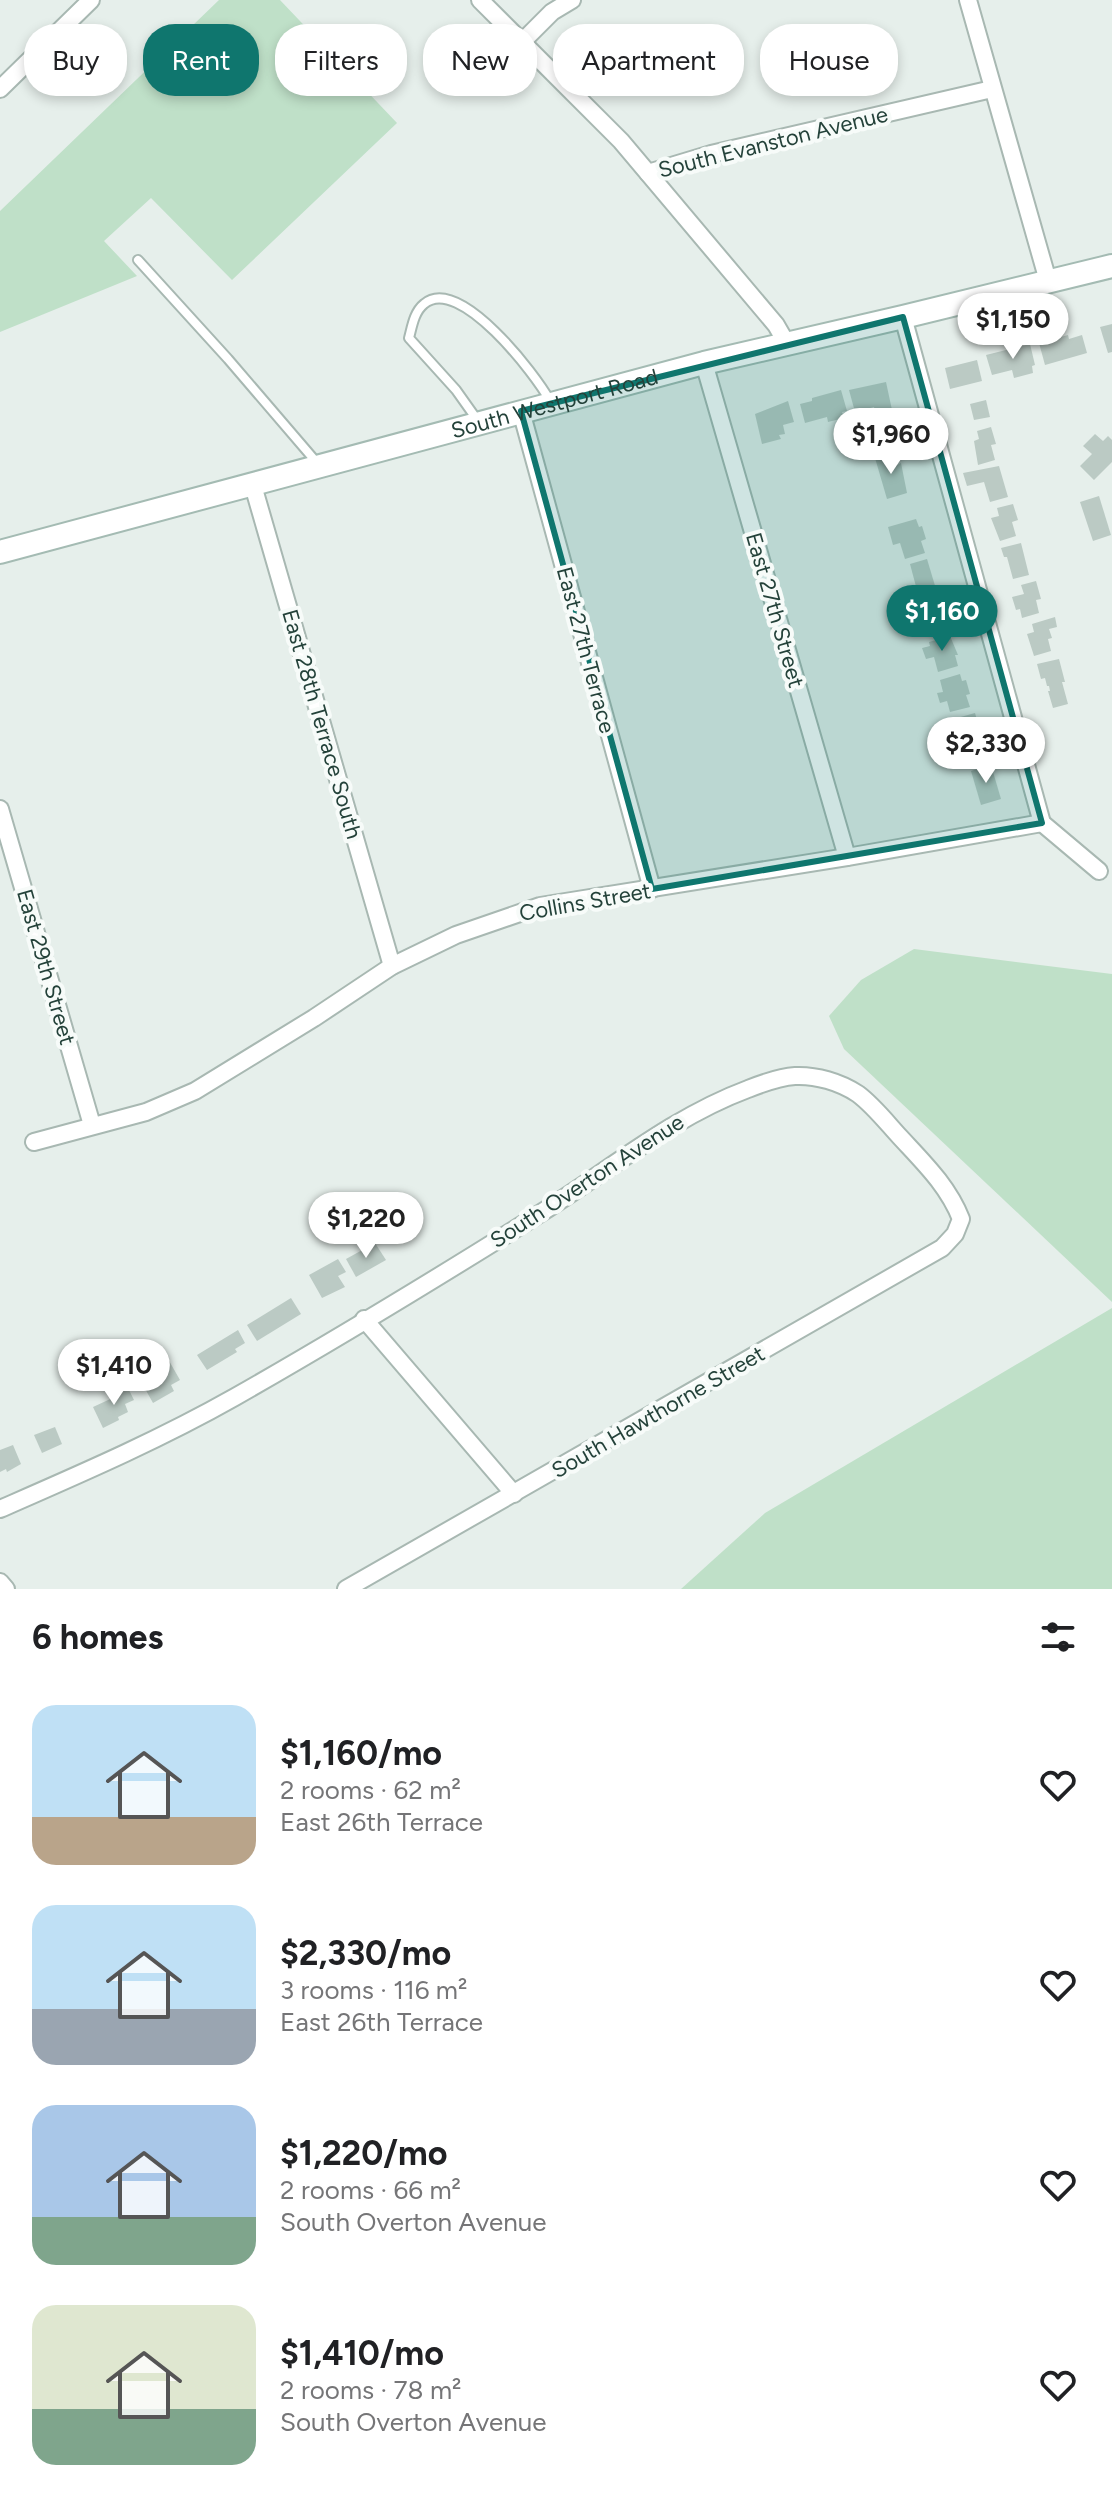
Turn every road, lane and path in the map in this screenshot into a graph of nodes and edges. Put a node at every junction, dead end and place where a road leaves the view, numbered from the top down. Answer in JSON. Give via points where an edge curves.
{"nodes":[{"id":1,"x":91,"y":0,"type":"edge"},
{"id":2,"x":480,"y":0,"type":"edge"},
{"id":3,"x":572,"y":0,"type":"edge"},
{"id":4,"x":968,"y":0,"type":"edge"},
{"id":5,"x":504,"y":24,"type":"edge"},
{"id":6,"x":537,"y":27,"type":"edge"},
{"id":7,"x":537,"y":57,"type":"edge"},
{"id":8,"x":0,"y":89,"type":"edge"},
{"id":9,"x":992,"y":89,"type":"junction"},
{"id":10,"x":648,"y":173,"type":"junction"},
{"id":11,"x":138,"y":260,"type":"dead end"},
{"id":12,"x":1112,"y":266,"type":"edge"},
{"id":13,"x":1048,"y":281,"type":"junction"},
{"id":14,"x":903,"y":317,"type":"junction"},
{"id":15,"x":787,"y":344,"type":"junction"},
{"id":16,"x":704,"y":363,"type":"junction"},
{"id":17,"x":551,"y":402,"type":"junction"},
{"id":18,"x":521,"y":411,"type":"junction"},
{"id":19,"x":479,"y":422,"type":"junction"},
{"id":20,"x":318,"y":465,"type":"junction"},
{"id":21,"x":252,"y":482,"type":"junction"},
{"id":22,"x":0,"y":552,"type":"edge"},
{"id":23,"x":0,"y":809,"type":"edge"},
{"id":24,"x":1042,"y":823,"type":"junction"},
{"id":25,"x":847,"y":857,"type":"junction"},
{"id":26,"x":1099,"y":871,"type":"dead end"},
{"id":27,"x":652,"y":889,"type":"junction"},
{"id":28,"x":392,"y":966,"type":"junction"},
{"id":29,"x":92,"y":1125,"type":"junction"},
{"id":30,"x":34,"y":1142,"type":"dead end"},
{"id":31,"x":960,"y":1224,"type":"joint"},
{"id":32,"x":364,"y":1319,"type":"junction"},
{"id":33,"x":514,"y":1494,"type":"junction"},
{"id":34,"x":0,"y":1509,"type":"edge"},
{"id":35,"x":0,"y":1582,"type":"edge"},
{"id":36,"x":6,"y":1589,"type":"edge"},
{"id":37,"x":346,"y":1589,"type":"edge"}],
"edges":[{"from":1,"to":8,"type":"street"},
{"from":2,"to":5,"type":"street"},
{"from":3,"to":6,"type":"street"},
{"from":4,"to":9,"type":"street"},
{"from":7,"to":10,"type":"street"},
{"from":9,"to":10,"type":"street","name":"South Evanston Avenue"},
{"from":9,"to":13,"type":"street"},
{"from":10,"to":15,"type":"street"},
{"from":11,"to":20,"type":"lane"},
{"from":12,"to":13,"type":"street","name":"South Westport Road"},
{"from":13,"to":14,"type":"street","name":"South Westport Road"},
{"from":14,"to":15,"type":"street","name":"South Westport Road"},
{"from":14,"to":24,"type":"street"},
{"from":15,"to":16,"type":"street","name":"South Westport Road"},
{"from":16,"to":17,"type":"street","name":"South Westport Road"},
{"from":16,"to":25,"type":"street","name":"East 27th Street"},
{"from":17,"to":18,"type":"street","name":"South Westport Road"},
{"from":17,"to":19,"type":"lane","via":[[539,381],[476,313],[452,302],[429,300],[417,312],[409,338]]},
{"from":18,"to":19,"type":"street","name":"South Westport Road"},
{"from":18,"to":27,"type":"street","name":"East 27th Terrace"},
{"from":19,"to":20,"type":"street","name":"South Westport Road"},
{"from":20,"to":21,"type":"street","name":"South Westport Road"},
{"from":21,"to":22,"type":"street","name":"South Westport Road"},
{"from":21,"to":28,"type":"street","name":"East 28th Terrace South"},
{"from":23,"to":29,"type":"street","name":"East 29th Street"},
{"from":24,"to":25,"type":"street","name":"Collins Street"},
{"from":24,"to":26,"type":"street"},
{"from":25,"to":27,"type":"street","name":"Collins Street"},
{"from":27,"to":28,"type":"street","name":"Collins Street","via":[[519,912]]},
{"from":28,"to":29,"type":"street","name":"Collins Street","via":[[195,1091],[146,1112]]},
{"from":29,"to":30,"type":"street","name":"Collins Street"},
{"from":31,"to":32,"type":"street","name":"South Overton Avenue","via":[[944,1185],[856,1093],[816,1077],[773,1080],[686,1117],[539,1215]]},
{"from":31,"to":33,"type":"street","name":"South Hawthorne Street","via":[[942,1248]]},
{"from":32,"to":33,"type":"street"},
{"from":32,"to":34,"type":"street","name":"South Overton Avenue","via":[[156,1440]]},
{"from":33,"to":37,"type":"street","name":"South Hawthorne Street"},
{"from":35,"to":36,"type":"street"}]}
